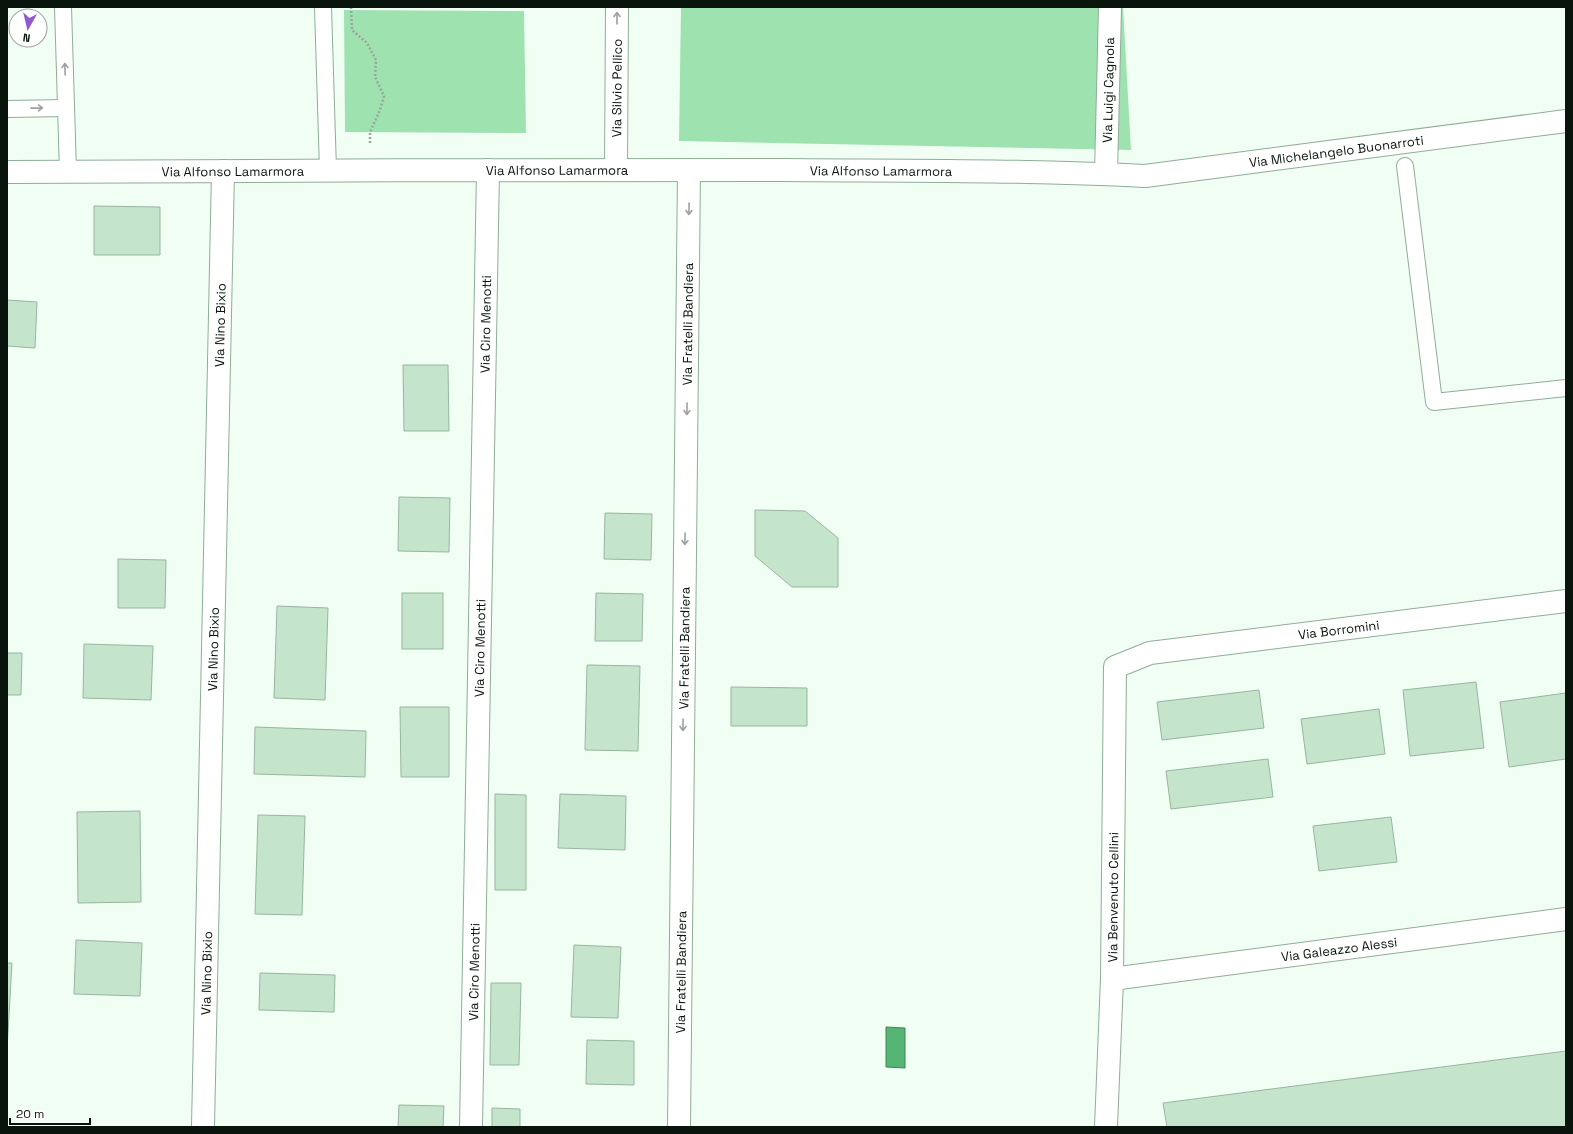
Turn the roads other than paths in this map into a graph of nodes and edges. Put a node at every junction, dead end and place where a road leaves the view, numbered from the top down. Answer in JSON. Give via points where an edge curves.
{"nodes":[{"id":1,"x":63,"y":7,"type":"edge"},
{"id":2,"x":323,"y":7,"type":"edge"},
{"id":3,"x":616,"y":7,"type":"edge"},
{"id":4,"x":1110,"y":7,"type":"edge"},
{"id":5,"x":66,"y":108,"type":"junction"},
{"id":6,"x":7,"y":109,"type":"edge"},
{"id":7,"x":1566,"y":121,"type":"edge"},
{"id":8,"x":1405,"y":166,"type":"dead end"},
{"id":9,"x":616,"y":169,"type":"junction"},
{"id":10,"x":488,"y":170,"type":"junction"},
{"id":11,"x":690,"y":170,"type":"junction"},
{"id":12,"x":223,"y":171,"type":"junction"},
{"id":13,"x":328,"y":171,"type":"junction"},
{"id":14,"x":7,"y":172,"type":"edge"},
{"id":15,"x":68,"y":172,"type":"junction"},
{"id":16,"x":1106,"y":174,"type":"junction"},
{"id":17,"x":1566,"y":388,"type":"edge"},
{"id":18,"x":1566,"y":601,"type":"edge"},
{"id":19,"x":1114,"y":667,"type":"joint"},
{"id":20,"x":1566,"y":919,"type":"edge"},
{"id":21,"x":1112,"y":979,"type":"junction"},
{"id":22,"x":203,"y":1127,"type":"edge"},
{"id":23,"x":471,"y":1127,"type":"edge"},
{"id":24,"x":679,"y":1127,"type":"edge"},
{"id":25,"x":1106,"y":1127,"type":"edge"}],
"edges":[{"from":5,"to":1,"type":"lane","one_way":true},
{"from":2,"to":13,"type":"lane"},
{"from":9,"to":3,"type":"street","name":"Via Silvio Pellico","one_way":true},
{"from":4,"to":16,"type":"street","name":"Via Luigi Cagnola"},
{"from":6,"to":5,"type":"lane","one_way":true},
{"from":5,"to":15,"type":"lane"},
{"from":7,"to":16,"type":"street","name":"Via Michelangelo Buonarroti","via":[[1145,176]]},
{"from":8,"to":17,"type":"lane","via":[[1434,402]]},
{"from":9,"to":10,"type":"street","name":"Via Alfonso Lamarmora"},
{"from":9,"to":11,"type":"street","name":"Via Alfonso Lamarmora"},
{"from":10,"to":13,"type":"street","name":"Via Alfonso Lamarmora"},
{"from":10,"to":23,"type":"street","name":"Via Ciro Menotti"},
{"from":11,"to":16,"type":"street","name":"Via Alfonso Lamarmora"},
{"from":11,"to":24,"type":"street","name":"Via Fratelli Bandiera","one_way":true},
{"from":12,"to":13,"type":"street","name":"Via Alfonso Lamarmora"},
{"from":12,"to":15,"type":"street","name":"Via Alfonso Lamarmora"},
{"from":12,"to":22,"type":"street","name":"Via Nino Bixio"},
{"from":14,"to":15,"type":"street","name":"Via Alfonso Lamarmora"},
{"from":18,"to":19,"type":"street","name":"Via Borromini","via":[[1150,653]]},
{"from":19,"to":21,"type":"street","name":"Via Benvenuto Cellini"},
{"from":20,"to":21,"type":"street","name":"Via Galeazzo Alessi"},
{"from":21,"to":25,"type":"street","name":"Via Benvenuto Cellini"}]}
